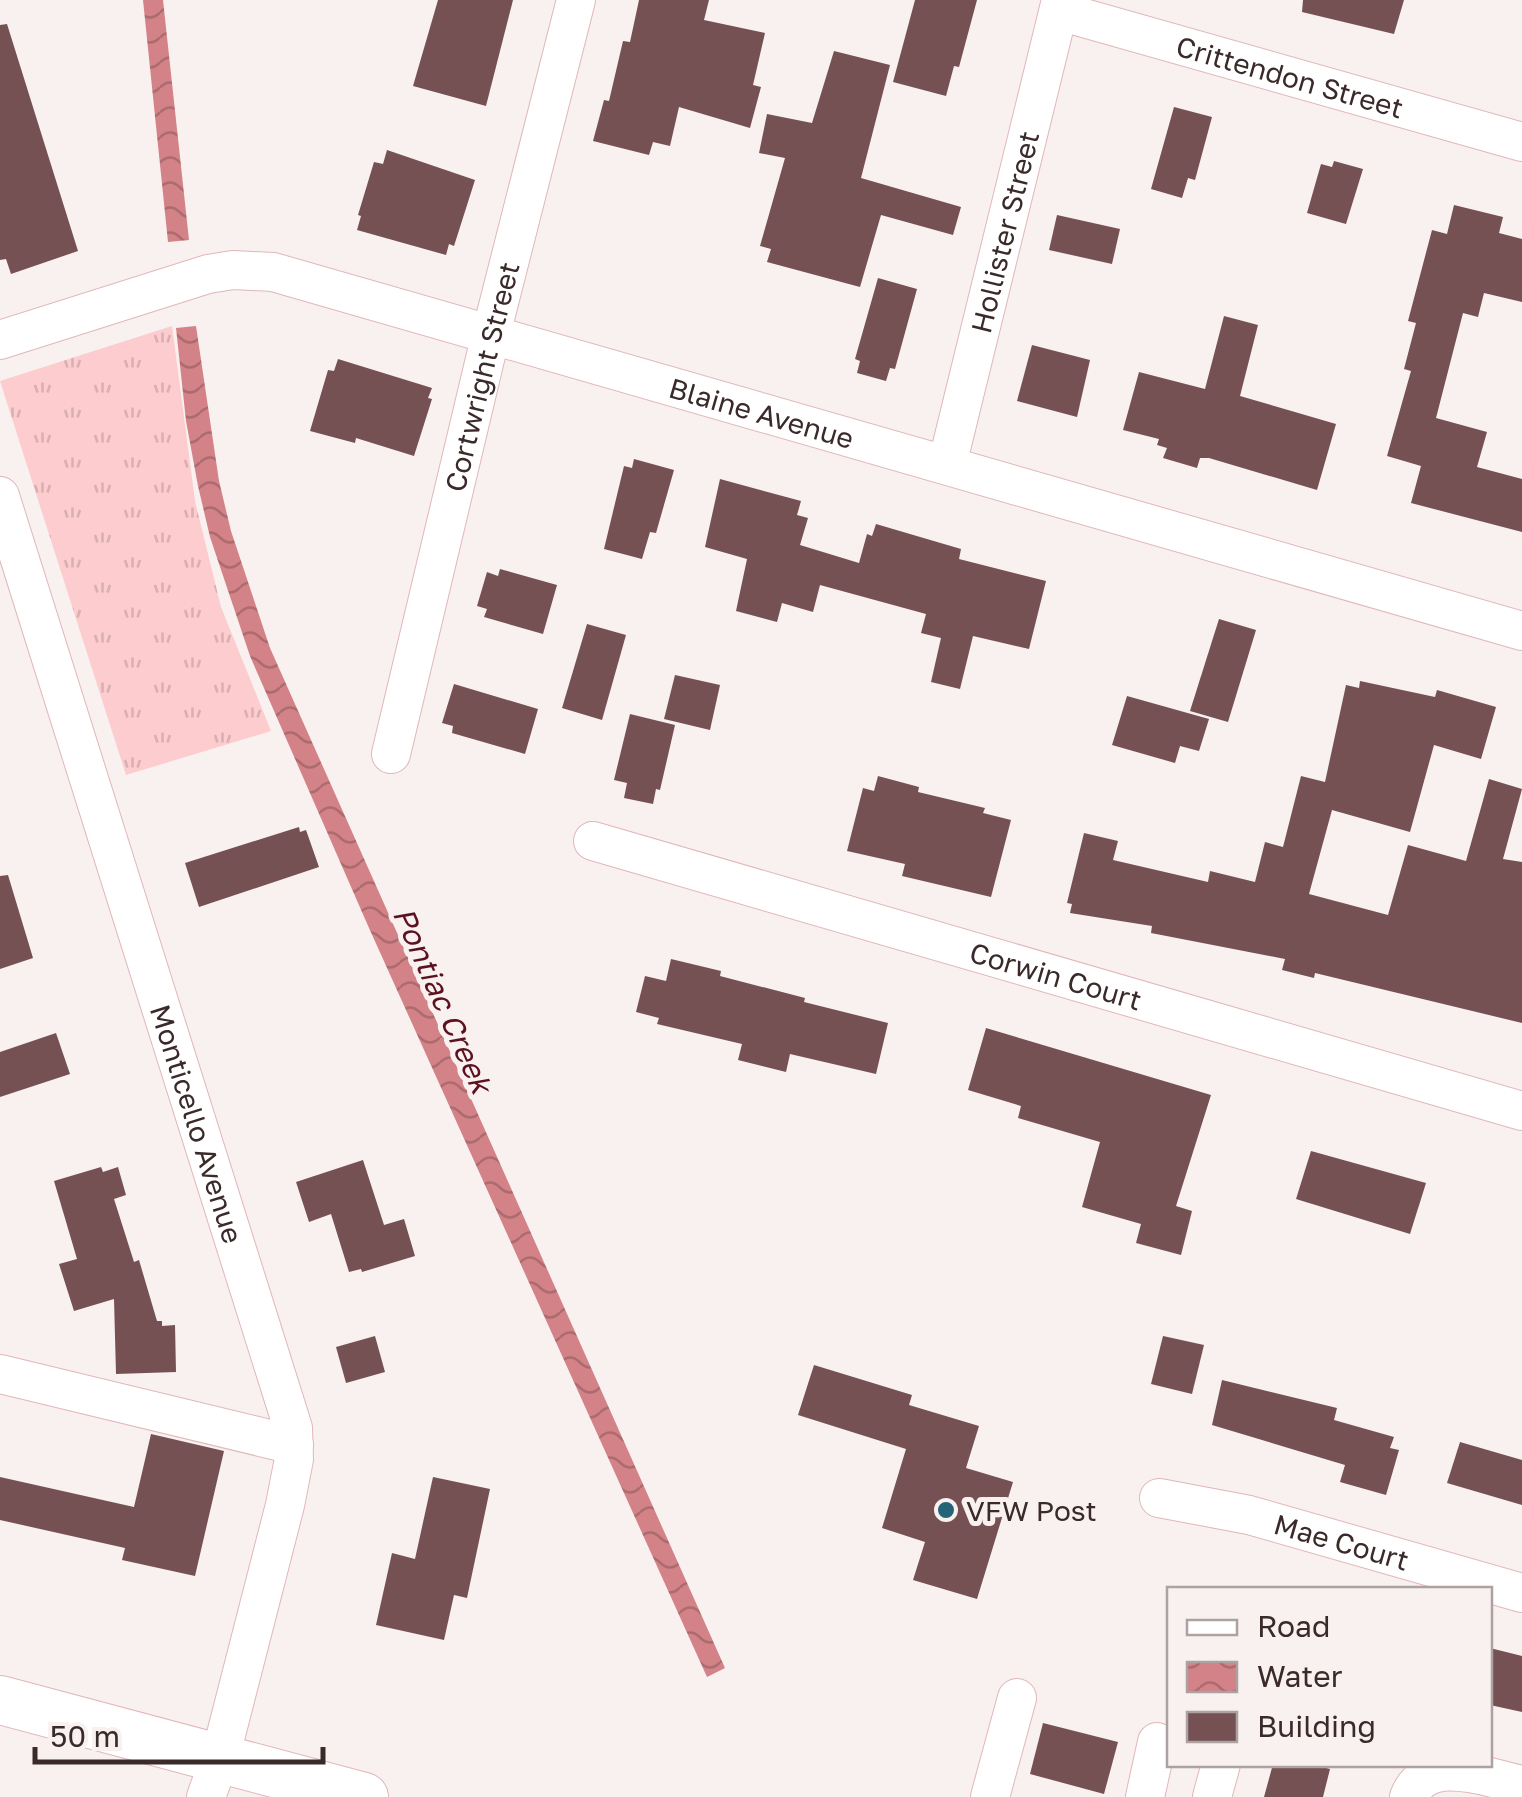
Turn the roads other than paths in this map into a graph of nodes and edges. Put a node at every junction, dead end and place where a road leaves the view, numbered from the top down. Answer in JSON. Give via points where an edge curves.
{"nodes":[{"id":1,"x":576,"y":0,"type":"edge"},
{"id":2,"x":1060,"y":6,"type":"edge"},
{"id":3,"x":1522,"y":142,"type":"edge"},
{"id":4,"x":491,"y":334,"type":"junction"},
{"id":5,"x":0,"y":340,"type":"edge"},
{"id":6,"x":947,"y":465,"type":"junction"},
{"id":7,"x":0,"y":496,"type":"edge"},
{"id":8,"x":1522,"y":631,"type":"edge"},
{"id":9,"x":391,"y":754,"type":"dead end"},
{"id":10,"x":593,"y":841,"type":"dead end"},
{"id":11,"x":1522,"y":1111,"type":"edge"},
{"id":12,"x":0,"y":1374,"type":"edge"},
{"id":13,"x":294,"y":1445,"type":"junction"},
{"id":14,"x":1159,"y":1498,"type":"dead end"},
{"id":15,"x":1522,"y":1592,"type":"edge"},
{"id":16,"x":1017,"y":1698,"type":"dead end"},
{"id":17,"x":0,"y":1700,"type":"edge"},
{"id":18,"x":1157,"y":1742,"type":"dead end"},
{"id":19,"x":1221,"y":1767,"type":"edge"},
{"id":20,"x":213,"y":1778,"type":"edge"},
{"id":21,"x":1522,"y":1785,"type":"edge"},
{"id":22,"x":364,"y":1797,"type":"edge"},
{"id":23,"x":990,"y":1797,"type":"edge"},
{"id":24,"x":1146,"y":1797,"type":"edge"},
{"id":25,"x":1212,"y":1797,"type":"edge"},
{"id":26,"x":1409,"y":1797,"type":"edge"}],
"edges":[{"from":1,"to":4,"type":"street","name":"Cortwright Street"},
{"from":2,"to":3,"type":"street","name":"Crittendon Street"},
{"from":2,"to":6,"type":"street","name":"Hollister Street"},
{"from":4,"to":5,"type":"street","name":"Blaine Avenue","via":[[288,275],[233,270]]},
{"from":4,"to":6,"type":"street","name":"Blaine Avenue"},
{"from":4,"to":9,"type":"street","name":"Cortwright Street"},
{"from":6,"to":8,"type":"street","name":"Blaine Avenue"},
{"from":7,"to":13,"type":"street","name":"Monticello Avenue","via":[[290,1415]]},
{"from":10,"to":11,"type":"street","name":"Corwin Court"},
{"from":12,"to":13,"type":"street"},
{"from":13,"to":20,"type":"street","name":"Monticello Avenue","via":[[285,1506]]},
{"from":14,"to":15,"type":"street","name":"Mae Court","via":[[1249,1515]]},
{"from":16,"to":23,"type":"street"},
{"from":17,"to":20,"type":"main road"},
{"from":18,"to":24,"type":"street"},
{"from":19,"to":25,"type":"street"},
{"from":20,"to":22,"type":"main road"},
{"from":21,"to":26,"type":"street","via":[[1433,1773]]}]}
